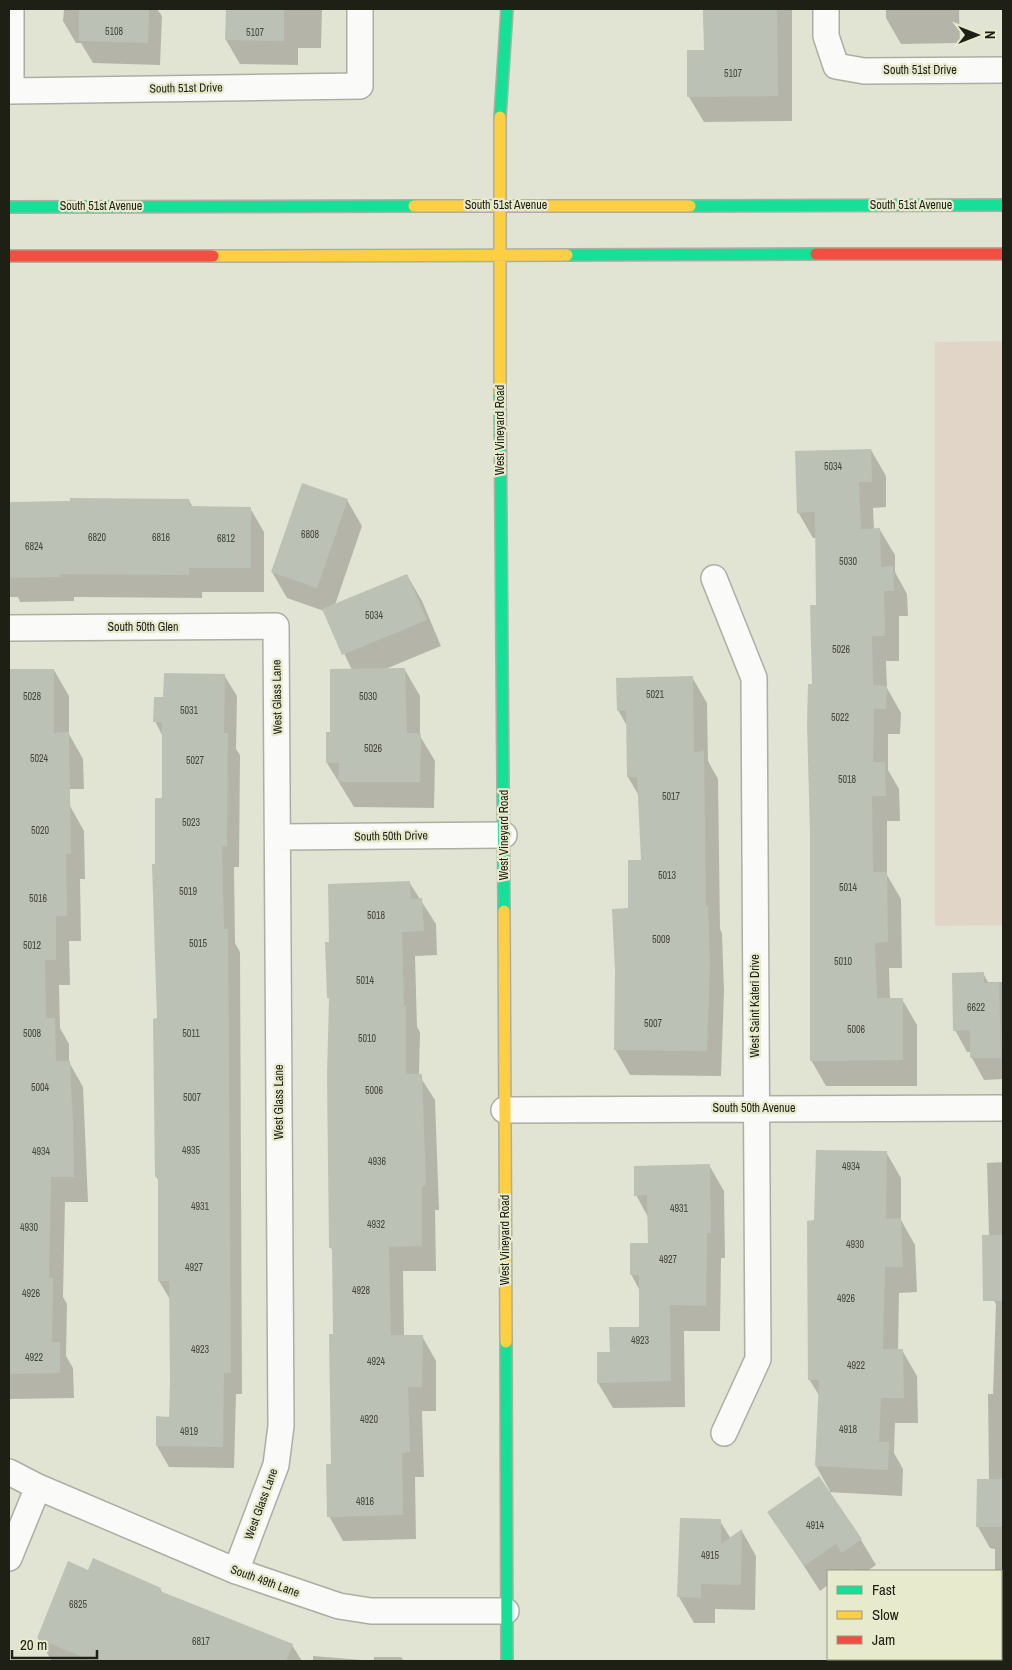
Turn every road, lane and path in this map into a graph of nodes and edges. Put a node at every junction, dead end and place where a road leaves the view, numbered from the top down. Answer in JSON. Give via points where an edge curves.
{"nodes":[{"id":1,"x":11,"y":9,"type":"edge"},
{"id":2,"x":360,"y":9,"type":"edge"},
{"id":3,"x":507,"y":9,"type":"edge"},
{"id":4,"x":826,"y":9,"type":"edge"},
{"id":5,"x":1003,"y":70,"type":"edge"},
{"id":6,"x":499,"y":205,"type":"junction"},
{"id":7,"x":1003,"y":205,"type":"edge"},
{"id":8,"x":9,"y":206,"type":"edge"},
{"id":9,"x":1003,"y":254,"type":"edge"},
{"id":10,"x":499,"y":255,"type":"junction"},
{"id":11,"x":9,"y":256,"type":"edge"},
{"id":12,"x":714,"y":578,"type":"dead end"},
{"id":13,"x":276,"y":626,"type":"joint"},
{"id":14,"x":9,"y":628,"type":"edge"},
{"id":15,"x":504,"y":835,"type":"junction"},
{"id":16,"x":278,"y":837,"type":"junction"},
{"id":17,"x":756,"y":1108,"type":"junction"},
{"id":18,"x":1003,"y":1108,"type":"edge"},
{"id":19,"x":504,"y":1110,"type":"junction"},
{"id":20,"x":724,"y":1433,"type":"dead end"},
{"id":21,"x":9,"y":1472,"type":"edge"},
{"id":22,"x":38,"y":1487,"type":"junction"},
{"id":23,"x":9,"y":1558,"type":"edge"},
{"id":24,"x":236,"y":1571,"type":"junction"},
{"id":25,"x":506,"y":1611,"type":"junction"},
{"id":26,"x":507,"y":1661,"type":"edge"}],
"edges":[{"from":1,"to":2,"type":"street","name":"South 51st Drive","via":[[11,91],[360,86]]},
{"from":3,"to":6,"type":"main road","name":"West Vineyard Road"},
{"from":4,"to":5,"type":"street","name":"South 51st Drive","via":[[826,36],[836,66],[864,71]]},
{"from":6,"to":7,"type":"main road","name":"South 51st Avenue"},
{"from":6,"to":8,"type":"main road","name":"South 51st Avenue"},
{"from":6,"to":10,"type":"main road","name":"West Vineyard Road"},
{"from":9,"to":10,"type":"main road"},
{"from":10,"to":11,"type":"main road"},
{"from":10,"to":15,"type":"main road","name":"West Vineyard Road"},
{"from":12,"to":17,"type":"street","name":"West Saint Kateri Drive","via":[[754,678]]},
{"from":13,"to":14,"type":"street","name":"South 50th Glen"},
{"from":13,"to":16,"type":"street","name":"West Glass Lane"},
{"from":15,"to":16,"type":"street","name":"South 50th Drive"},
{"from":15,"to":19,"type":"main road","name":"West Vineyard Road"},
{"from":16,"to":24,"type":"street","name":"West Glass Lane","via":[[280,1426],[276,1465]]},
{"from":17,"to":18,"type":"street","name":"South 50th Avenue"},
{"from":17,"to":19,"type":"street","name":"South 50th Avenue"},
{"from":17,"to":20,"type":"street","name":"West Saint Kateri Drive","via":[[758,1359]]},
{"from":19,"to":25,"type":"main road","name":"West Vineyard Road"},
{"from":21,"to":22,"type":"street","name":"South 49th Lane"},
{"from":22,"to":23,"type":"street"},
{"from":22,"to":24,"type":"street","name":"South 49th Lane"},
{"from":24,"to":25,"type":"street","name":"South 49th Lane","via":[[339,1606],[371,1611]]},
{"from":25,"to":26,"type":"main road","name":"West Vineyard Road"}]}
